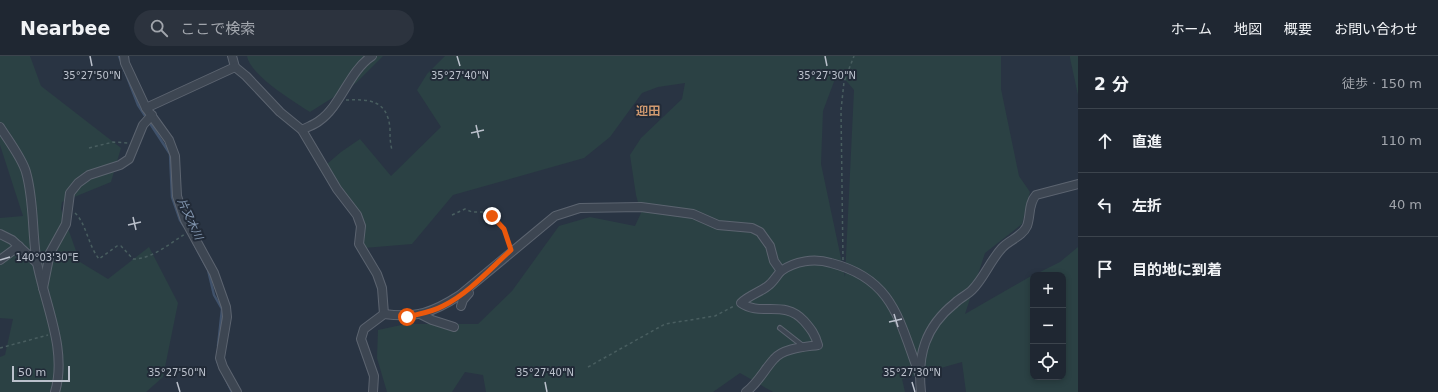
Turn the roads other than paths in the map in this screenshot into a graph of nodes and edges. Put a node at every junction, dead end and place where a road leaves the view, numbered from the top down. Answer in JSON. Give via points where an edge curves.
{"nodes":[{"id":1,"x":124,"y":56,"type":"edge"},
{"id":2,"x":232,"y":56,"type":"edge"},
{"id":3,"x":372,"y":56,"type":"edge"},
{"id":4,"x":235,"y":67,"type":"junction"},
{"id":5,"x":146,"y":108,"type":"junction"},
{"id":6,"x":149,"y":118,"type":"junction"},
{"id":7,"x":0,"y":127,"type":"edge"},
{"id":8,"x":302,"y":130,"type":"junction"},
{"id":9,"x":1078,"y":184,"type":"edge"},
{"id":10,"x":0,"y":234,"type":"edge"},
{"id":11,"x":19,"y":246,"type":"junction"},
{"id":12,"x":0,"y":260,"type":"edge"},
{"id":13,"x":37,"y":263,"type":"junction"},
{"id":14,"x":781,"y":271,"type":"junction"},
{"id":15,"x":476,"y":282,"type":"junction"},
{"id":16,"x":42,"y":289,"type":"junction"},
{"id":17,"x":461,"y":306,"type":"dead end"},
{"id":18,"x":384,"y":314,"type":"junction"},
{"id":19,"x":420,"y":314,"type":"junction"},
{"id":20,"x":454,"y":327,"type":"dead end"},
{"id":21,"x":780,"y":328,"type":"dead end"},
{"id":22,"x":805,"y":347,"type":"junction"},
{"id":23,"x":920,"y":376,"type":"junction"},
{"id":24,"x":55,"y":392,"type":"edge"},
{"id":25,"x":237,"y":392,"type":"edge"},
{"id":26,"x":373,"y":392,"type":"edge"},
{"id":27,"x":746,"y":392,"type":"edge"},
{"id":28,"x":921,"y":392,"type":"edge"}],
"edges":[{"from":1,"to":5,"type":"street"},
{"from":2,"to":4,"type":"street"},
{"from":3,"to":8,"type":"street","via":[[361,66],[319,122]]},
{"from":4,"to":5,"type":"street"},
{"from":4,"to":8,"type":"street"},
{"from":5,"to":6,"type":"street"},
{"from":6,"to":16,"type":"street","via":[[133,143],[129,159],[120,165],[89,175],[70,193],[66,224],[50,253]]},
{"from":6,"to":25,"type":"street","via":[[171,146],[175,156],[177,196],[185,220],[214,273],[226,307],[227,317],[220,358]]},
{"from":7,"to":13,"type":"street","via":[[26,170],[32,202]]},
{"from":8,"to":18,"type":"street","via":[[337,189],[360,220],[359,244],[377,274],[382,288]]},
{"from":9,"to":23,"type":"street","via":[[1033,198],[1027,226],[988,264],[972,290],[942,314],[931,328],[922,350]]},
{"from":10,"to":11,"type":"street"},
{"from":11,"to":12,"type":"street"},
{"from":11,"to":13,"type":"street"},
{"from":13,"to":16,"type":"street"},
{"from":14,"to":15,"type":"street","via":[[774,261],[770,246],[760,232],[752,228],[718,225],[693,214],[652,208],[580,208],[555,216],[511,250]]},
{"from":14,"to":22,"type":"street","via":[[769,285],[741,302],[748,308],[786,309],[795,312],[815,333],[818,344]]},
{"from":14,"to":23,"type":"street","via":[[803,261],[819,260],[843,266],[871,280],[896,312]]},
{"from":15,"to":17,"type":"street"},
{"from":15,"to":19,"type":"street","via":[[443,306]]},
{"from":16,"to":24,"type":"street","via":[[55,333],[58,360]]},
{"from":18,"to":19,"type":"street","via":[[407,317]]},
{"from":18,"to":26,"type":"street","via":[[364,328],[362,333],[374,376]]},
{"from":19,"to":20,"type":"street"},
{"from":21,"to":22,"type":"lane"},
{"from":22,"to":27,"type":"street","via":[[775,358],[755,385]]},
{"from":23,"to":28,"type":"street"}]}
